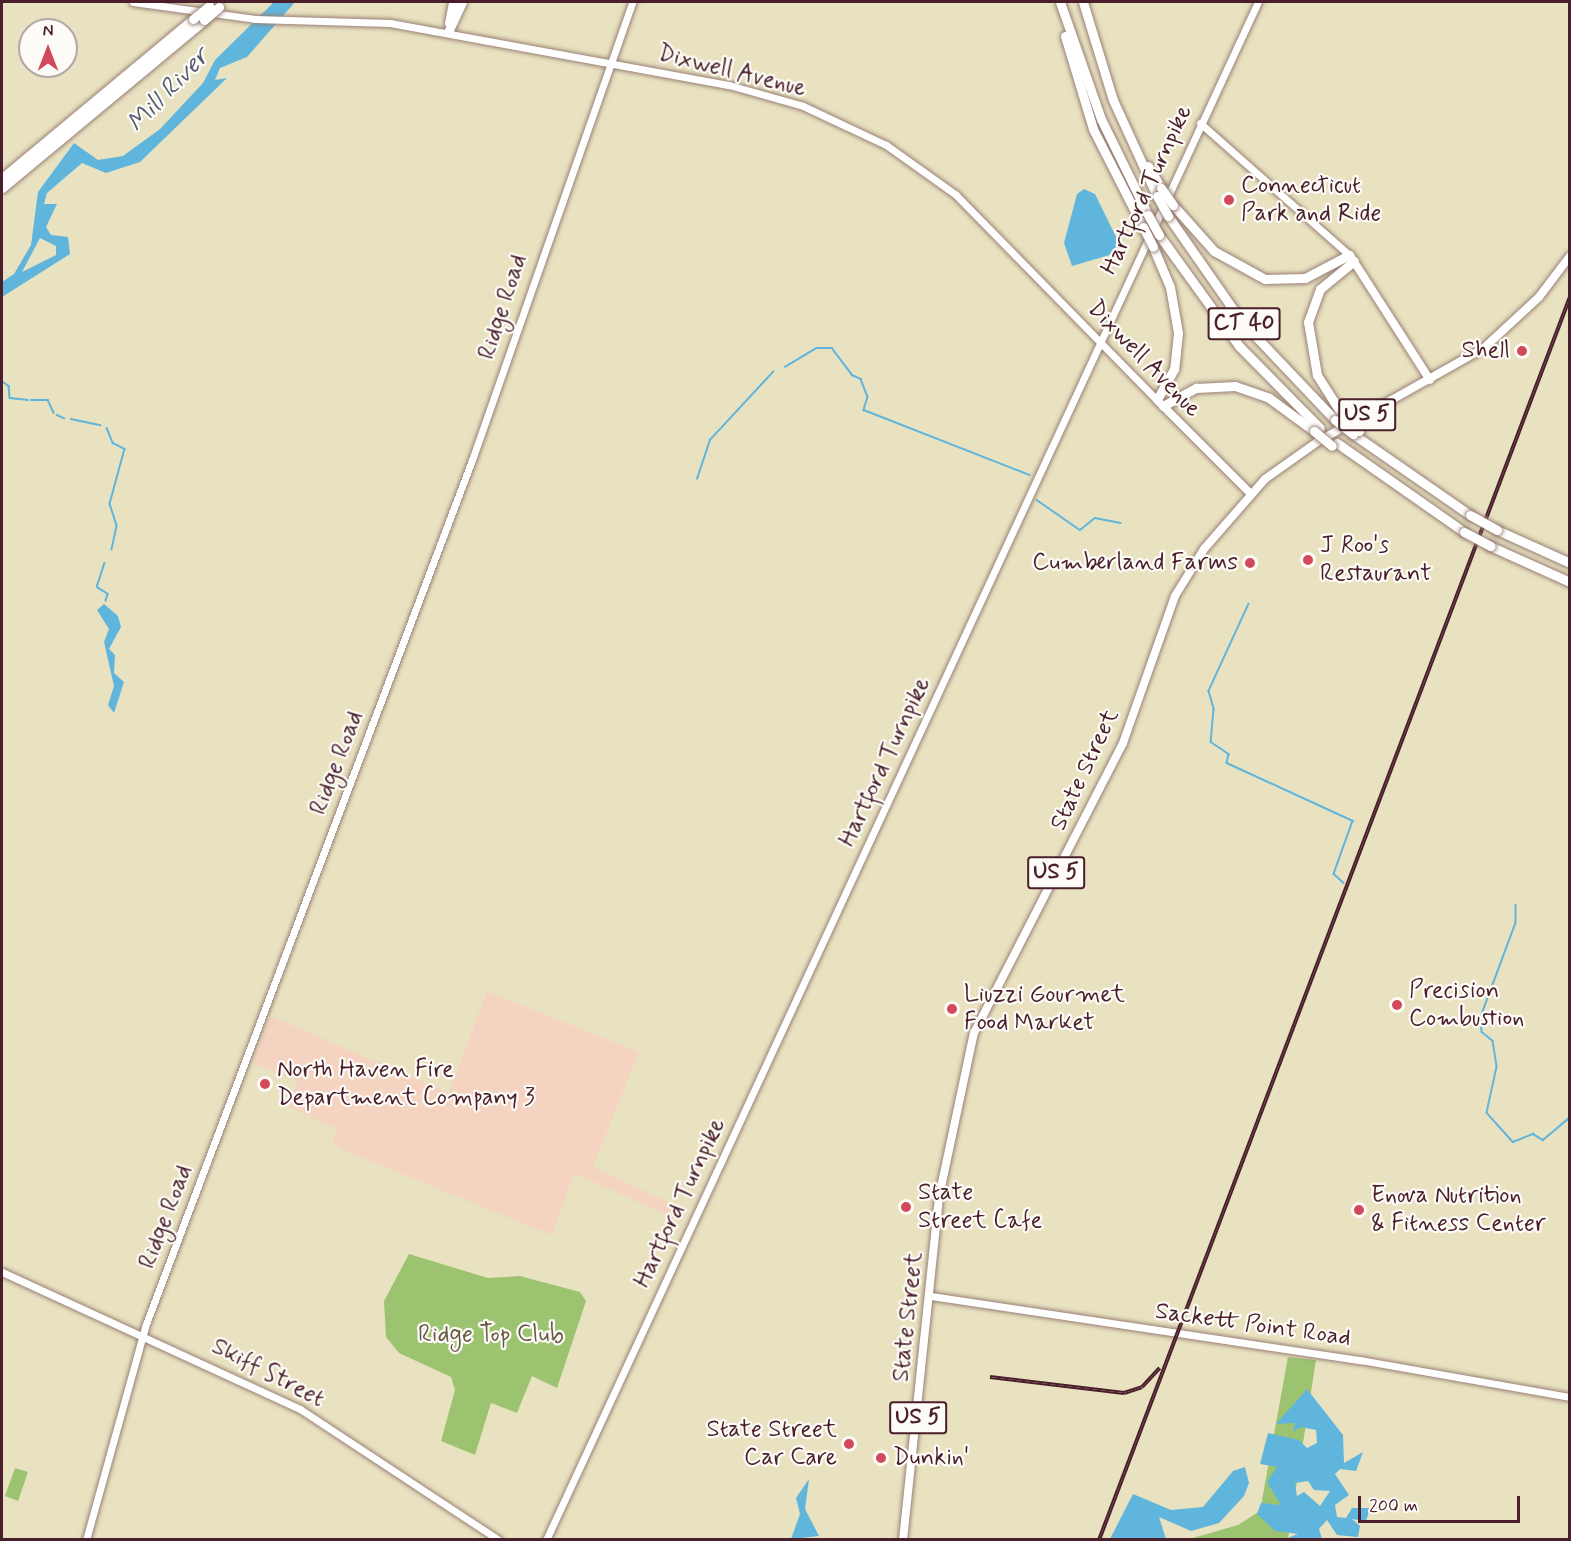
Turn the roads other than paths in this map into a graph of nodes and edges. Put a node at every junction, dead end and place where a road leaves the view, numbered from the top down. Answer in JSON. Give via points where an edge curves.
{"nodes":[{"id":1,"x":133,"y":2,"type":"edge"},
{"id":2,"x":453,"y":2,"type":"edge"},
{"id":3,"x":462,"y":2,"type":"edge"},
{"id":4,"x":632,"y":2,"type":"edge"},
{"id":5,"x":1060,"y":2,"type":"edge"},
{"id":6,"x":1083,"y":2,"type":"edge"},
{"id":7,"x":1258,"y":2,"type":"edge"},
{"id":8,"x":217,"y":4,"type":"edge"},
{"id":9,"x":1064,"y":15,"type":"junction"},
{"id":10,"x":448,"y":32,"type":"junction"},
{"id":11,"x":609,"y":63,"type":"junction"},
{"id":12,"x":1200,"y":123,"type":"junction"},
{"id":13,"x":2,"y":178,"type":"edge"},
{"id":14,"x":2,"y":188,"type":"edge"},
{"id":15,"x":1159,"y":192,"type":"junction"},
{"id":16,"x":1569,"y":256,"type":"edge"},
{"id":17,"x":1352,"y":258,"type":"junction"},
{"id":18,"x":1100,"y":341,"type":"junction"},
{"id":19,"x":1430,"y":381,"type":"junction"},
{"id":20,"x":1160,"y":403,"type":"junction"},
{"id":21,"x":1339,"y":418,"type":"junction"},
{"id":22,"x":1317,"y":430,"type":"junction"},
{"id":23,"x":1323,"y":439,"type":"junction"},
{"id":24,"x":1334,"y":445,"type":"junction"},
{"id":25,"x":1251,"y":494,"type":"junction"},
{"id":26,"x":1569,"y":563,"type":"edge"},
{"id":27,"x":1569,"y":582,"type":"edge"},
{"id":28,"x":2,"y":1272,"type":"edge"},
{"id":29,"x":930,"y":1296,"type":"junction"},
{"id":30,"x":143,"y":1334,"type":"junction"},
{"id":31,"x":1569,"y":1397,"type":"edge"},
{"id":32,"x":86,"y":1539,"type":"edge"},
{"id":33,"x":500,"y":1539,"type":"edge"},
{"id":34,"x":546,"y":1539,"type":"edge"},
{"id":35,"x":903,"y":1539,"type":"edge"}],
"edges":[{"from":1,"to":10,"type":"main road","name":"Dixwell Avenue","via":[[258,19],[370,21]]},
{"from":2,"to":10,"type":"highway"},
{"from":3,"to":10,"type":"highway"},
{"from":4,"to":11,"type":"main road","name":"Ridge Road"},
{"from":5,"to":9,"type":"highway","number":"CT 40"},
{"from":6,"to":15,"type":"highway","number":"CT 40","via":[[1125,129]]},
{"from":7,"to":12,"type":"main road","name":"Hartford Turnpike"},
{"from":8,"to":13,"type":"highway","bridge":true,"via":[[193,19]]},
{"from":8,"to":14,"type":"highway","bridge":true,"via":[[204,20]]},
{"from":9,"to":20,"type":"highway","bridge":true,"via":[[1085,108],[1170,287],[1178,333],[1174,369]]},
{"from":9,"to":22,"type":"highway","number":"CT 40","bridge":true,"via":[[1101,119],[1159,235],[1227,332]]},
{"from":10,"to":11,"type":"main road","name":"Dixwell Avenue"},
{"from":11,"to":18,"type":"main road","name":"Dixwell Avenue","via":[[783,98],[886,146],[956,195]]},
{"from":11,"to":30,"type":"main road","name":"Ridge Road","via":[[469,468]]},
{"from":12,"to":17,"type":"main road","via":[[1236,148]]},
{"from":12,"to":18,"type":"main road","name":"Hartford Turnpike"},
{"from":15,"to":17,"type":"highway","bridge":true,"via":[[1214,251],[1265,279],[1305,278]]},
{"from":15,"to":21,"type":"highway","number":"CT 40","bridge":true,"via":[[1168,216],[1242,322]]},
{"from":16,"to":19,"type":"main road","name":"State Street","number":"US 5","via":[[1506,331]]},
{"from":17,"to":19,"type":"main road"},
{"from":17,"to":21,"type":"highway","via":[[1320,289],[1308,322],[1314,367]]},
{"from":18,"to":20,"type":"main road","name":"Dixwell Avenue"},
{"from":18,"to":34,"type":"main road","name":"Hartford Turnpike"},
{"from":19,"to":23,"type":"main road","name":"State Street","number":"US 5"},
{"from":20,"to":22,"type":"highway","via":[[1196,388],[1235,386],[1269,398]]},
{"from":20,"to":25,"type":"main road","name":"Dixwell Avenue"},
{"from":21,"to":26,"type":"highway","bridge":true,"via":[[1378,454],[1470,515]]},
{"from":22,"to":23,"type":"highway","bridge":true},
{"from":22,"to":24,"type":"highway","number":"CT 40"},
{"from":23,"to":24,"type":"highway","bridge":true},
{"from":23,"to":25,"type":"main road","name":"State Street","number":"US 5"},
{"from":24,"to":27,"type":"highway","number":"CT 40","bridge":true,"via":[[1464,532]]},
{"from":25,"to":29,"type":"main road","name":"State Street","number":"US 5","via":[[1204,549],[1175,596],[1108,775],[984,1007],[948,1144]]},
{"from":28,"to":30,"type":"main road","name":"Skiff Street"},
{"from":29,"to":31,"type":"main road","name":"Sackett Point Road"},
{"from":29,"to":35,"type":"main road","name":"State Street","number":"US 5"},
{"from":30,"to":32,"type":"main road","name":"Ridge Road"},
{"from":30,"to":33,"type":"main road","name":"Skiff Street","via":[[319,1419]]}]}
